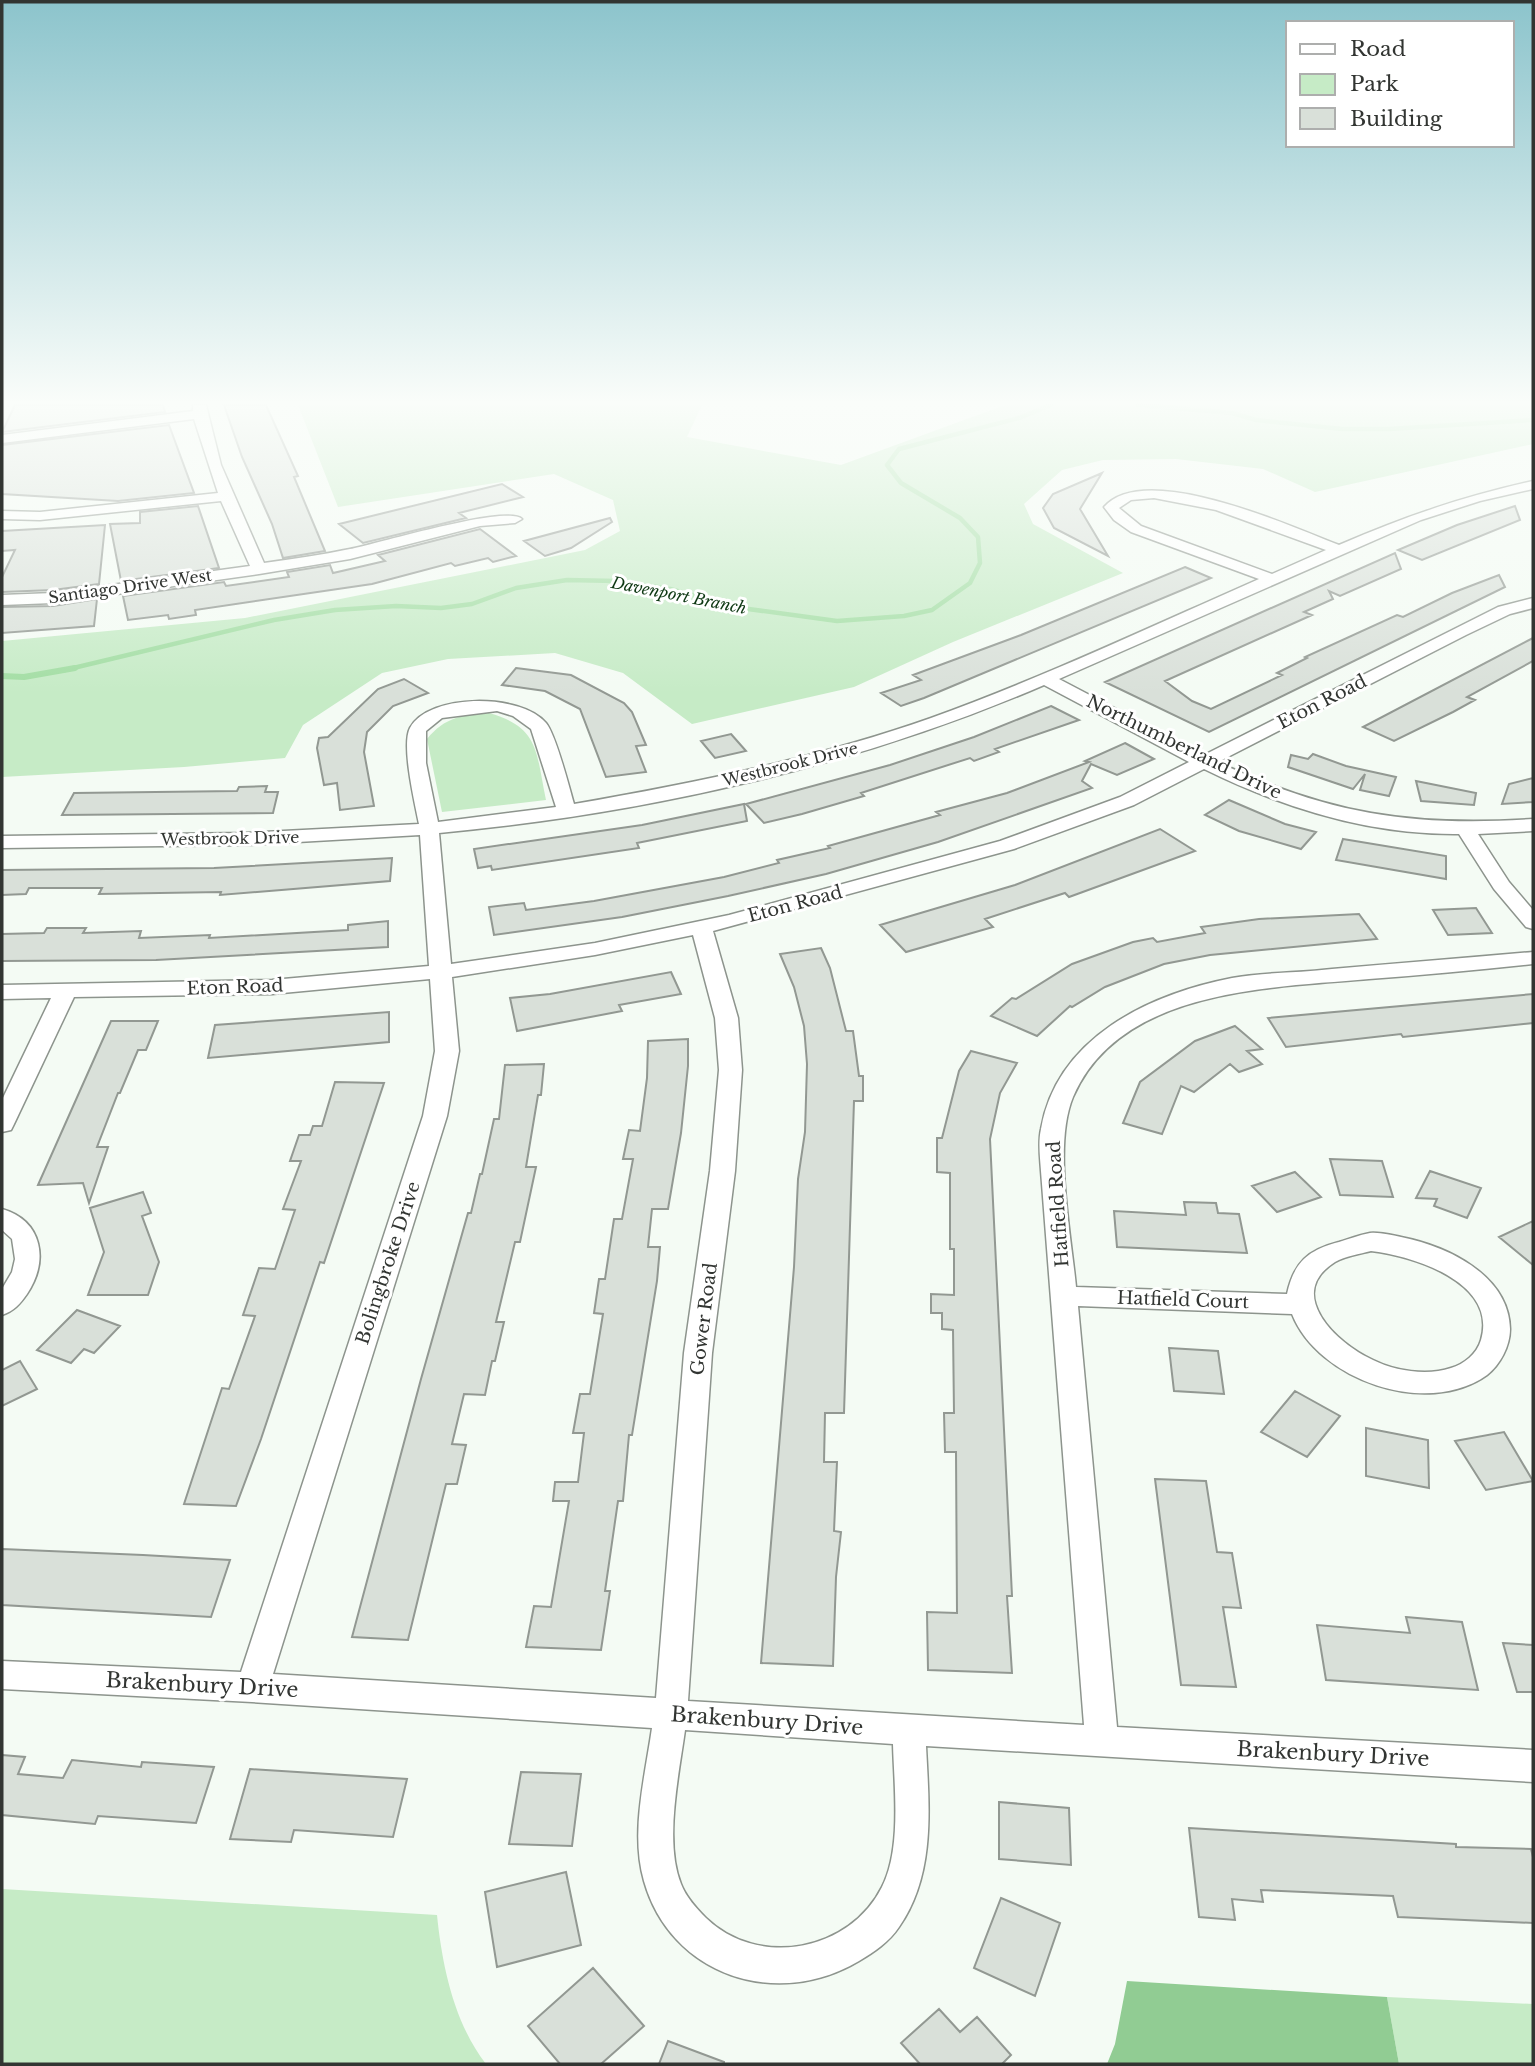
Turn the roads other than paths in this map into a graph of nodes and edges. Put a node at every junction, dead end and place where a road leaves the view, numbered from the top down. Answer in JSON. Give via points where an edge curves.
{"nodes":[{"id":1,"x":176,"y":501,"type":"edge"},
{"id":2,"x":229,"y":501,"type":"edge"},
{"id":3,"x":1118,"y":501,"type":"edge"},
{"id":4,"x":1198,"y":501,"type":"edge"},
{"id":5,"x":1465,"y":501,"type":"edge"},
{"id":6,"x":2,"y":515,"type":"edge"},
{"id":7,"x":515,"y":519,"type":"dead end"},
{"id":8,"x":1339,"y":550,"type":"junction"},
{"id":9,"x":259,"y":569,"type":"junction"},
{"id":10,"x":1272,"y":579,"type":"junction"},
{"id":11,"x":2,"y":600,"type":"edge"},
{"id":12,"x":1533,"y":603,"type":"edge"},
{"id":13,"x":1045,"y":679,"type":"junction"},
{"id":14,"x":1206,"y":762,"type":"junction"},
{"id":15,"x":568,"y":811,"type":"junction"},
{"id":16,"x":1533,"y":825,"type":"edge"},
{"id":17,"x":429,"y":827,"type":"junction"},
{"id":18,"x":1465,"y":829,"type":"junction"},
{"id":19,"x":2,"y":842,"type":"edge"},
{"id":20,"x":1533,"y":923,"type":"edge"},
{"id":21,"x":701,"y":926,"type":"junction"},
{"id":22,"x":1533,"y":958,"type":"edge"},
{"id":23,"x":440,"y":972,"type":"junction"},
{"id":24,"x":2,"y":992,"type":"edge"},
{"id":25,"x":65,"y":992,"type":"junction"},
{"id":26,"x":2,"y":1124,"type":"edge"},
{"id":27,"x":2,"y":1218,"type":"edge"},
{"id":28,"x":1065,"y":1296,"type":"junction"},
{"id":29,"x":1301,"y":1304,"type":"junction"},
{"id":30,"x":2,"y":1305,"type":"edge"},
{"id":31,"x":2,"y":1675,"type":"edge"},
{"id":32,"x":252,"y":1687,"type":"junction"},
{"id":33,"x":671,"y":1715,"type":"junction"},
{"id":34,"x":909,"y":1730,"type":"junction"},
{"id":35,"x":1102,"y":1741,"type":"junction"},
{"id":36,"x":1533,"y":1766,"type":"edge"}],
"edges":[{"from":1,"to":6,"type":"street","via":[[40,516]]},
{"from":2,"to":9,"type":"street"},
{"from":3,"to":10,"type":"street","via":[[1111,507],[1136,529]]},
{"from":4,"to":8,"type":"street"},
{"from":5,"to":8,"type":"street","name":"Westbrook Drive"},
{"from":7,"to":9,"type":"street","name":"Santiago Drive West","via":[[480,522],[350,555]]},
{"from":8,"to":10,"type":"street","name":"Westbrook Drive"},
{"from":9,"to":11,"type":"street","name":"Santiago Drive West","via":[[53,598]]},
{"from":10,"to":13,"type":"street","name":"Westbrook Drive"},
{"from":12,"to":14,"type":"street","name":"Eton Road","via":[[1504,610],[1460,631]]},
{"from":13,"to":14,"type":"street","name":"Northumberland Drive"},
{"from":13,"to":15,"type":"street","name":"Westbrook Drive","via":[[939,721],[807,761]]},
{"from":14,"to":18,"type":"street","name":"Northumberland Drive","via":[[1322,810],[1385,823]]},
{"from":14,"to":21,"type":"street","name":"Eton Road","via":[[1127,801],[1007,845]]},
{"from":15,"to":17,"type":"street","name":"Westbrook Drive"},
{"from":15,"to":17,"type":"street","via":[[539,726],[519,712],[497,706],[472,707],[436,714],[417,731],[416,763]]},
{"from":16,"to":18,"type":"street","name":"Northumberland Drive"},
{"from":17,"to":19,"type":"street","name":"Westbrook Drive","via":[[276,839]]},
{"from":17,"to":23,"type":"street","name":"Bolingbroke Drive"},
{"from":18,"to":20,"type":"street","via":[[1500,885]]},
{"from":21,"to":23,"type":"street","name":"Eton Road","via":[[595,949]]},
{"from":21,"to":33,"type":"street","name":"Gower Road","via":[[729,1033],[731,1070],[727,1141],[699,1350]]},
{"from":22,"to":28,"type":"street","name":"Hatfield Road","via":[[1233,985],[1177,999],[1114,1032],[1072,1077],[1053,1128]]},
{"from":23,"to":25,"type":"street","name":"Eton Road","via":[[272,987]]},
{"from":23,"to":32,"type":"street","name":"Bolingbroke Drive","via":[[447,1051],[435,1116]]},
{"from":24,"to":25,"type":"street","name":"Eton Road"},
{"from":25,"to":26,"type":"street"},
{"from":27,"to":30,"type":"street","via":[[26,1238],[30,1258],[23,1280]]},
{"from":28,"to":29,"type":"street","name":"Hatfield Court"},
{"from":28,"to":35,"type":"street","name":"Hatfield Road"},
{"from":29,"to":29,"type":"street","via":[[1325,1344],[1347,1361],[1405,1381],[1438,1382],[1467,1374],[1488,1359],[1498,1338],[1496,1315],[1484,1292],[1463,1271],[1403,1245],[1371,1242],[1325,1254],[1310,1267],[1301,1284]]},
{"from":31,"to":32,"type":"street","name":"Brakenbury Drive"},
{"from":32,"to":33,"type":"street","name":"Brakenbury Drive"},
{"from":33,"to":34,"type":"street","name":"Brakenbury Drive"},
{"from":33,"to":34,"type":"street","name":"Gower Road","via":[[657,1833],[659,1871],[673,1907],[699,1937],[735,1958],[776,1967],[817,1963],[855,1946],[885,1919],[898,1897],[911,1847]]},
{"from":34,"to":35,"type":"street","name":"Brakenbury Drive"},
{"from":35,"to":36,"type":"street","name":"Brakenbury Drive"}]}
